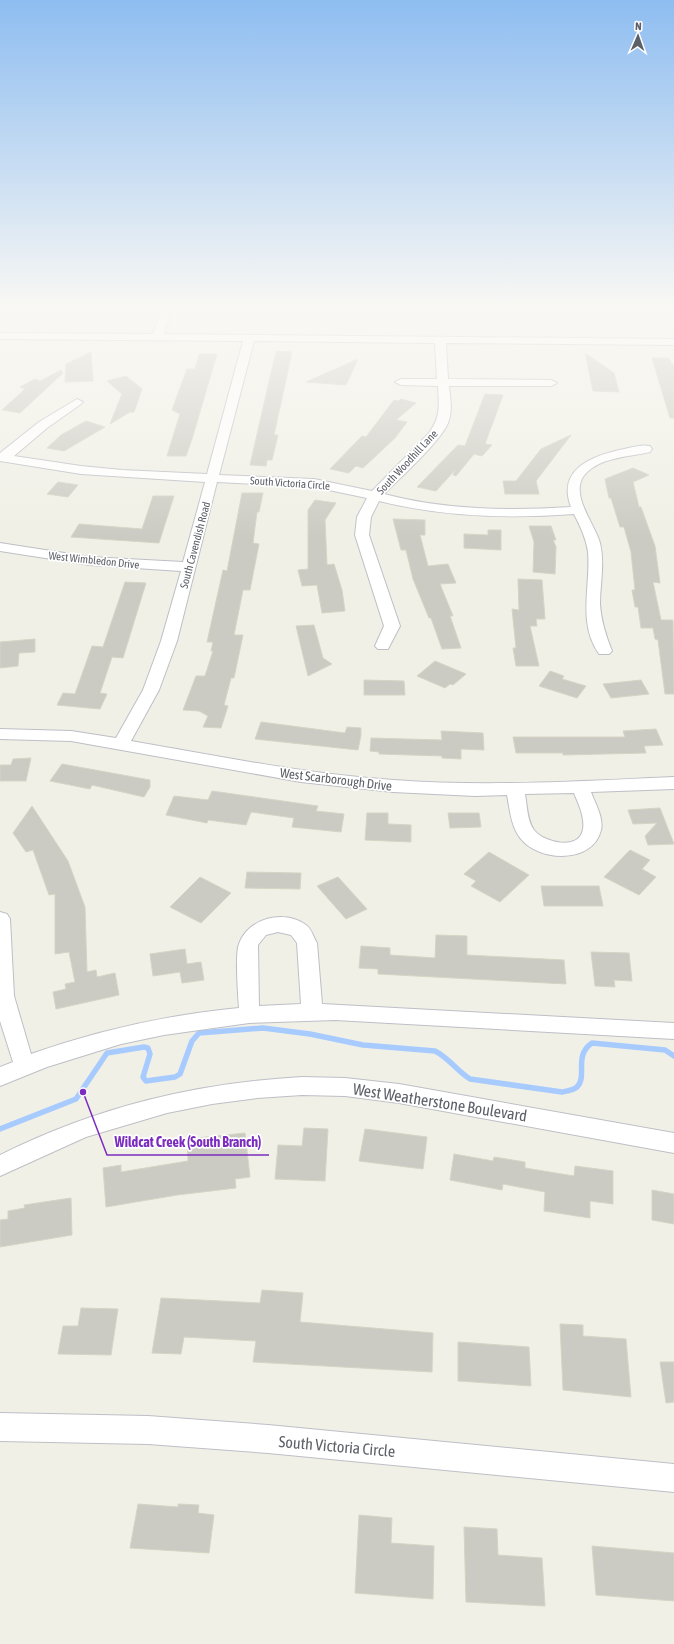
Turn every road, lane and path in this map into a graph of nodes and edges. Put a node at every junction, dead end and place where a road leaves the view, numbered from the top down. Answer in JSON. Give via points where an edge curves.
{"nodes":[{"id":1,"x":237,"y":384,"type":"edge"},
{"id":2,"x":442,"y":384,"type":"edge"},
{"id":3,"x":77,"y":402,"type":"dead end"},
{"id":4,"x":646,"y":448,"type":"dead end"},
{"id":5,"x":3,"y":457,"type":"edge"},
{"id":6,"x":212,"y":479,"type":"junction"},
{"id":7,"x":375,"y":496,"type":"junction"},
{"id":8,"x":579,"y":510,"type":"junction"},
{"id":9,"x":0,"y":547,"type":"edge"},
{"id":10,"x":189,"y":567,"type":"junction"},
{"id":11,"x":383,"y":646,"type":"dead end"},
{"id":12,"x":604,"y":651,"type":"dead end"},
{"id":13,"x":0,"y":734,"type":"edge"},
{"id":14,"x":121,"y":744,"type":"junction"},
{"id":15,"x":674,"y":783,"type":"edge"},
{"id":16,"x":581,"y":788,"type":"junction"},
{"id":17,"x":515,"y":790,"type":"junction"},
{"id":18,"x":0,"y":919,"type":"edge"},
{"id":19,"x":312,"y":1012,"type":"junction"},
{"id":20,"x":249,"y":1014,"type":"junction"},
{"id":21,"x":674,"y":1031,"type":"edge"},
{"id":22,"x":25,"y":1066,"type":"junction"},
{"id":23,"x":0,"y":1077,"type":"edge"},
{"id":24,"x":674,"y":1143,"type":"edge"},
{"id":25,"x":0,"y":1166,"type":"edge"},
{"id":26,"x":0,"y":1427,"type":"edge"},
{"id":27,"x":674,"y":1478,"type":"edge"}],
"edges":[{"from":1,"to":6,"type":"street","name":"South Cavendish Road"},
{"from":2,"to":7,"type":"street","name":"South Woodhill Lane","via":[[445,410],[439,428]]},
{"from":3,"to":5,"type":"street"},
{"from":4,"to":8,"type":"street","via":[[599,459],[583,470],[577,477],[574,488],[574,499]]},
{"from":5,"to":6,"type":"street","name":"South Victoria Circle","via":[[115,473]]},
{"from":6,"to":7,"type":"street","name":"South Victoria Circle","via":[[314,483]]},
{"from":6,"to":10,"type":"street","name":"South Cavendish Road"},
{"from":7,"to":8,"type":"street","name":"South Victoria Circle","via":[[421,507],[475,513],[525,514]]},
{"from":7,"to":11,"type":"street","name":"South Woodhill Lane","via":[[364,517],[362,535],[392,626]]},
{"from":8,"to":12,"type":"street","via":[[595,554],[594,624]]},
{"from":9,"to":10,"type":"street","name":"West Wimbledon Drive","via":[[90,561]]},
{"from":10,"to":14,"type":"street","name":"South Cavendish Road","via":[[161,668],[148,697]]},
{"from":13,"to":14,"type":"street","name":"West Scarborough Drive","via":[[71,736]]},
{"from":14,"to":17,"type":"street","name":"West Scarborough Drive","via":[[328,779],[393,786]]},
{"from":15,"to":16,"type":"street","name":"West Scarborough Drive"},
{"from":16,"to":17,"type":"street","name":"West Scarborough Drive"},
{"from":16,"to":17,"type":"street","via":[[592,829],[588,839],[582,844],[563,849],[547,847],[528,836]]},
{"from":18,"to":22,"type":"street","via":[[4,996],[16,1043]]},
{"from":19,"to":20,"type":"street"},
{"from":19,"to":20,"type":"street","via":[[307,943],[302,934],[292,927],[271,926],[258,930],[248,945]]},
{"from":19,"to":21,"type":"street"},
{"from":20,"to":22,"type":"street","via":[[153,1028]]},
{"from":22,"to":23,"type":"street"},
{"from":24,"to":25,"type":"street","name":"West Weatherstone Boulevard","via":[[397,1093],[344,1087],[296,1086],[225,1092],[125,1115],[67,1135]]},
{"from":26,"to":27,"type":"street","name":"South Victoria Circle","via":[[148,1430],[268,1439]]}]}
